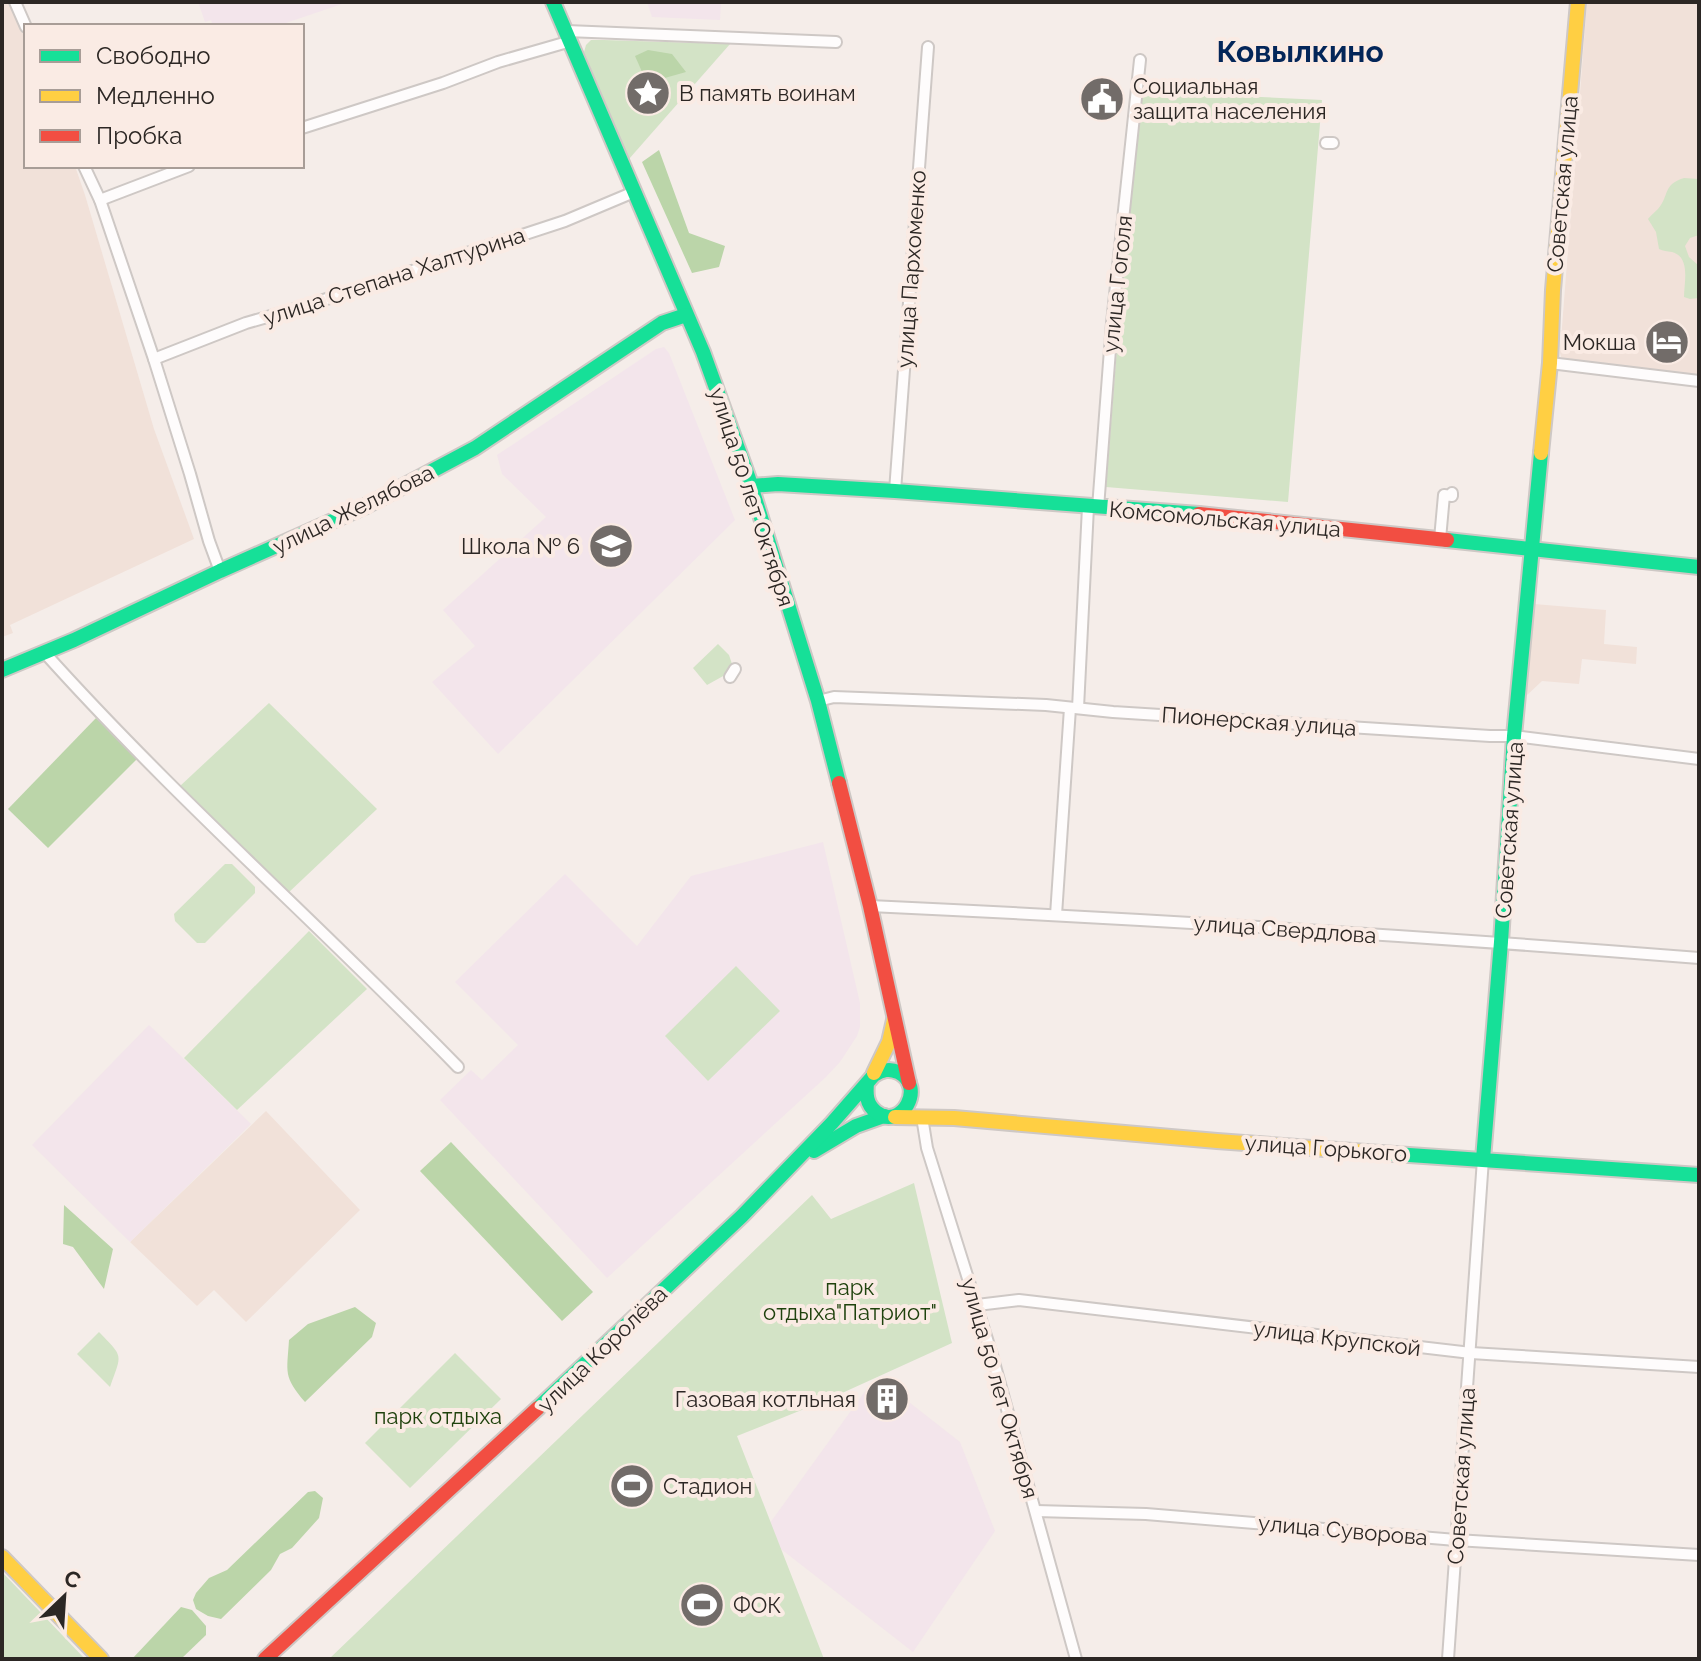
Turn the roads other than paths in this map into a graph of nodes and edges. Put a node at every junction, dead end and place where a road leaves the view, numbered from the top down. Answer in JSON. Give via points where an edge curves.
{"nodes":[{"id":1,"x":15,"y":2,"type":"edge"},
{"id":2,"x":553,"y":2,"type":"edge"},
{"id":3,"x":1578,"y":2,"type":"edge"},
{"id":4,"x":25,"y":24,"type":"edge"},
{"id":5,"x":569,"y":36,"type":"junction"},
{"id":6,"x":836,"y":42,"type":"dead end"},
{"id":7,"x":928,"y":47,"type":"dead end"},
{"id":8,"x":1140,"y":60,"type":"dead end"},
{"id":9,"x":304,"y":127,"type":"edge"},
{"id":10,"x":85,"y":168,"type":"edge"},
{"id":11,"x":184,"y":168,"type":"edge"},
{"id":12,"x":634,"y":192,"type":"junction"},
{"id":13,"x":100,"y":200,"type":"junction"},
{"id":14,"x":686,"y":315,"type":"junction"},
{"id":15,"x":154,"y":359,"type":"junction"},
{"id":16,"x":1550,"y":363,"type":"junction"},
{"id":17,"x":1699,"y":381,"type":"edge"},
{"id":18,"x":751,"y":486,"type":"junction"},
{"id":19,"x":895,"y":491,"type":"junction"},
{"id":20,"x":1452,"y":493,"type":"dead end"},
{"id":21,"x":1093,"y":508,"type":"junction"},
{"id":22,"x":1440,"y":539,"type":"junction"},
{"id":23,"x":1532,"y":550,"type":"junction"},
{"id":24,"x":1699,"y":567,"type":"edge"},
{"id":25,"x":220,"y":571,"type":"junction"},
{"id":26,"x":44,"y":652,"type":"junction"},
{"id":27,"x":2,"y":670,"type":"edge"},
{"id":28,"x":818,"y":701,"type":"junction"},
{"id":29,"x":1074,"y":708,"type":"junction"},
{"id":30,"x":1514,"y":736,"type":"junction"},
{"id":31,"x":1699,"y":759,"type":"edge"},
{"id":32,"x":870,"y":906,"type":"junction"},
{"id":33,"x":1056,"y":915,"type":"junction"},
{"id":34,"x":1501,"y":942,"type":"junction"},
{"id":35,"x":1699,"y":958,"type":"edge"},
{"id":36,"x":895,"y":1012,"type":"junction"},
{"id":37,"x":458,"y":1067,"type":"dead end"},
{"id":38,"x":871,"y":1078,"type":"junction"},
{"id":39,"x":910,"y":1086,"type":"junction"},
{"id":40,"x":887,"y":1116,"type":"junction"},
{"id":41,"x":922,"y":1117,"type":"junction"},
{"id":42,"x":954,"y":1118,"type":"junction"},
{"id":43,"x":1483,"y":1159,"type":"junction"},
{"id":44,"x":793,"y":1165,"type":"junction"},
{"id":45,"x":1699,"y":1175,"type":"edge"},
{"id":46,"x":977,"y":1305,"type":"junction"},
{"id":47,"x":1471,"y":1353,"type":"junction"},
{"id":48,"x":1699,"y":1367,"type":"edge"},
{"id":49,"x":1036,"y":1511,"type":"junction"},
{"id":50,"x":1456,"y":1540,"type":"junction"},
{"id":51,"x":1699,"y":1555,"type":"edge"},
{"id":52,"x":2,"y":1557,"type":"edge"},
{"id":53,"x":101,"y":1659,"type":"edge"},
{"id":54,"x":265,"y":1659,"type":"edge"},
{"id":55,"x":1076,"y":1659,"type":"edge"},
{"id":56,"x":1448,"y":1659,"type":"edge"}],
"edges":[{"from":1,"to":4,"type":"street"},
{"from":2,"to":5,"type":"main road","name":"улица 50 лет Октября"},
{"from":3,"to":16,"type":"main road","name":"Советская улица"},
{"from":5,"to":6,"type":"street"},
{"from":5,"to":9,"type":"street"},
{"from":5,"to":12,"type":"main road","name":"улица 50 лет Октября"},
{"from":7,"to":19,"type":"street","name":"улица Пархоменко"},
{"from":8,"to":21,"type":"street","name":"улица Гоголя"},
{"from":10,"to":13,"type":"street"},
{"from":11,"to":13,"type":"street"},
{"from":12,"to":14,"type":"main road","name":"улица 50 лет Октября"},
{"from":12,"to":15,"type":"street","name":"улица Степана Халтурина","via":[[565,221],[246,323]]},
{"from":13,"to":15,"type":"street"},
{"from":14,"to":18,"type":"main road","name":"улица 50 лет Октября"},
{"from":14,"to":25,"type":"main road","name":"улица Желябова","via":[[662,323],[475,448],[344,517]]},
{"from":15,"to":25,"type":"street"},
{"from":16,"to":17,"type":"street"},
{"from":16,"to":23,"type":"main road","name":"Советская улица"},
{"from":18,"to":19,"type":"main road","name":"Комсомольская улица"},
{"from":18,"to":28,"type":"main road","name":"улица 50 лет Октября"},
{"from":19,"to":21,"type":"main road","name":"Комсомольская улица"},
{"from":20,"to":22,"type":"street","via":[[1444,495]]},
{"from":21,"to":22,"type":"main road","name":"Комсомольская улица"},
{"from":21,"to":29,"type":"street","name":"улица Гоголя"},
{"from":22,"to":23,"type":"main road","name":"Комсомольская улица"},
{"from":23,"to":24,"type":"main road","name":"Комсомольская улица"},
{"from":23,"to":30,"type":"main road","name":"Советская улица"},
{"from":25,"to":26,"type":"main road","name":"улица Желябова"},
{"from":26,"to":27,"type":"main road","name":"улица Желябова"},
{"from":26,"to":37,"type":"street","via":[[146,761]]},
{"from":28,"to":29,"type":"street","name":"Пионерская улица","via":[[834,697]]},
{"from":28,"to":32,"type":"main road","name":"улица 50 лет Октября"},
{"from":29,"to":30,"type":"street","name":"Пионерская улица"},
{"from":29,"to":33,"type":"street","name":"улица Гоголя"},
{"from":30,"to":31,"type":"street","name":"Пионерская улица"},
{"from":30,"to":34,"type":"main road","name":"Советская улица"},
{"from":32,"to":33,"type":"street","name":"улица Свердлова"},
{"from":32,"to":36,"type":"main road","name":"улица 50 лет Октября"},
{"from":33,"to":34,"type":"street","name":"улица Свердлова"},
{"from":34,"to":35,"type":"street","name":"улица Свердлова"},
{"from":34,"to":43,"type":"main road","name":"Советская улица"},
{"from":36,"to":38,"type":"main road","name":"улица 50 лет Октября","via":[[889,1042]]},
{"from":36,"to":39,"type":"main road","name":"улица 50 лет Октября"},
{"from":38,"to":39,"type":"main road","via":[[881,1070],[894,1070]]},
{"from":38,"to":40,"type":"main road","via":[[865,1095],[868,1106]]},
{"from":38,"to":44,"type":"main road","name":"улица Королёва"},
{"from":39,"to":40,"type":"main road","via":[[907,1107]]},
{"from":39,"to":42,"type":"main road","name":"улица Горького","via":[[924,1109]]},
{"from":40,"to":41,"type":"main road","name":"улица Горького"},
{"from":40,"to":44,"type":"main road","name":"улица Королёва","via":[[845,1131]]},
{"from":41,"to":42,"type":"main road","name":"улица Горького"},
{"from":41,"to":46,"type":"street","name":"улица 50 лет Октября"},
{"from":42,"to":43,"type":"main road","name":"улица Горького"},
{"from":43,"to":45,"type":"main road","name":"улица Горького"},
{"from":43,"to":47,"type":"street","name":"Советская улица"},
{"from":44,"to":54,"type":"main road","name":"улица Королёва","via":[[532,1416]]},
{"from":46,"to":47,"type":"street","name":"улица Крупской","via":[[1019,1300]]},
{"from":46,"to":49,"type":"street","name":"улица 50 лет Октября"},
{"from":47,"to":48,"type":"street","name":"улица Крупской"},
{"from":47,"to":50,"type":"street","name":"Советская улица"},
{"from":49,"to":50,"type":"street","name":"улица Суворова","via":[[1146,1514]]},
{"from":49,"to":55,"type":"street","name":"улица 50 лет Октября"},
{"from":50,"to":51,"type":"street","name":"улица Суворова"},
{"from":50,"to":56,"type":"street","name":"Советская улица"},
{"from":52,"to":53,"type":"main road"}]}
